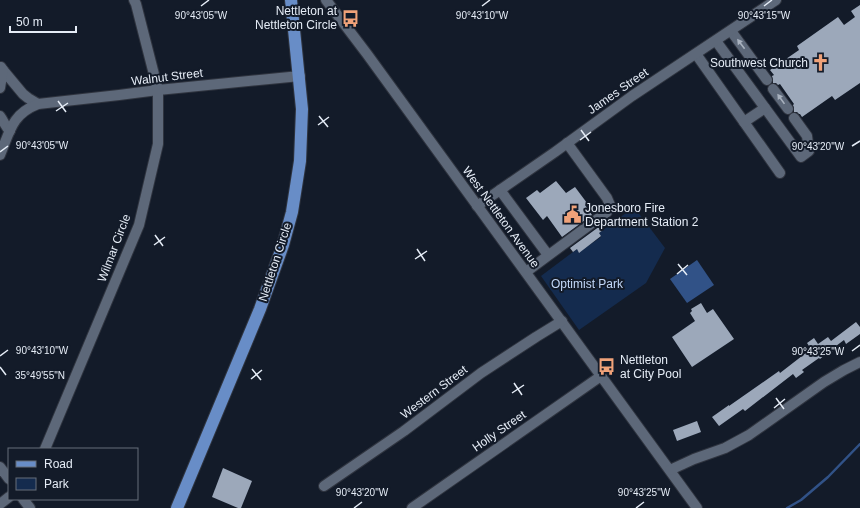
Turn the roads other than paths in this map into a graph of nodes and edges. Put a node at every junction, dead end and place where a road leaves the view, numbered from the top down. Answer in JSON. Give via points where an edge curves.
{"nodes":[{"id":1,"x":134,"y":0,"type":"edge"},
{"id":2,"x":326,"y":0,"type":"edge"},
{"id":3,"x":776,"y":0,"type":"edge"},
{"id":4,"x":293,"y":1,"type":"edge"},
{"id":5,"x":731,"y":31,"type":"junction"},
{"id":6,"x":716,"y":41,"type":"junction"},
{"id":7,"x":696,"y":54,"type":"junction"},
{"id":8,"x":2,"y":67,"type":"edge"},
{"id":9,"x":300,"y":76,"type":"junction"},
{"id":10,"x":767,"y":80,"type":"dead end"},
{"id":11,"x":0,"y":88,"type":"edge"},
{"id":12,"x":774,"y":89,"type":"dead end"},
{"id":13,"x":158,"y":90,"type":"junction"},
{"id":14,"x":38,"y":104,"type":"junction"},
{"id":15,"x":765,"y":108,"type":"junction"},
{"id":16,"x":788,"y":109,"type":"dead end"},
{"id":17,"x":0,"y":116,"type":"edge"},
{"id":18,"x":794,"y":118,"type":"dead end"},
{"id":19,"x":744,"y":122,"type":"junction"},
{"id":20,"x":10,"y":131,"type":"junction"},
{"id":21,"x":567,"y":144,"type":"junction"},
{"id":22,"x":0,"y":155,"type":"edge"},
{"id":23,"x":780,"y":173,"type":"dead end"},
{"id":24,"x":500,"y":190,"type":"junction"},
{"id":25,"x":477,"y":206,"type":"junction"},
{"id":26,"x":548,"y":255,"type":"junction"},
{"id":27,"x":526,"y":272,"type":"junction"},
{"id":28,"x":562,"y":321,"type":"junction"},
{"id":29,"x":860,"y":362,"type":"edge"},
{"id":30,"x":601,"y":376,"type":"junction"},
{"id":31,"x":45,"y":448,"type":"edge"},
{"id":32,"x":0,"y":467,"type":"edge"},
{"id":33,"x":670,"y":470,"type":"junction"},
{"id":34,"x":8,"y":478,"type":"edge"},
{"id":35,"x":324,"y":486,"type":"dead end"},
{"id":36,"x":8,"y":498,"type":"edge"},
{"id":37,"x":24,"y":500,"type":"edge"},
{"id":38,"x":0,"y":504,"type":"edge"},
{"id":39,"x":695,"y":505,"type":"edge"},
{"id":40,"x":30,"y":508,"type":"edge"},
{"id":41,"x":177,"y":508,"type":"edge"},
{"id":42,"x":412,"y":508,"type":"edge"}],
"edges":[{"from":1,"to":13,"type":"street","name":"Wilmar Circle"},
{"from":2,"to":25,"type":"street","name":"West Nettleton Avenue"},
{"from":3,"to":5,"type":"street","name":"James Street"},
{"from":4,"to":9,"type":"main road","name":"Nettleton Circle"},
{"from":5,"to":6,"type":"street","name":"James Street"},
{"from":10,"to":5,"type":"street","one_way":true},
{"from":6,"to":7,"type":"street","name":"James Street"},
{"from":6,"to":15,"type":"street"},
{"from":7,"to":19,"type":"street"},
{"from":7,"to":21,"type":"street","name":"James Street","via":[[632,96]]},
{"from":8,"to":11,"type":"street"},
{"from":8,"to":14,"type":"street","via":[[23,94]]},
{"from":9,"to":13,"type":"street","name":"Walnut Street"},
{"from":9,"to":41,"type":"main road","name":"Nettleton Circle","via":[[300,160],[292,212],[283,245],[260,309]]},
{"from":16,"to":12,"type":"street","one_way":true},
{"from":13,"to":14,"type":"street","name":"Walnut Street"},
{"from":13,"to":31,"type":"street","name":"Wilmar Circle","via":[[158,144],[138,225]]},
{"from":14,"to":20,"type":"street","via":[[22,112]]},
{"from":15,"to":18,"type":"street","via":[[801,157],[809,151],[807,136]]},
{"from":15,"to":19,"type":"street"},
{"from":17,"to":20,"type":"street"},
{"from":19,"to":23,"type":"street"},
{"from":20,"to":22,"type":"street"},
{"from":21,"to":24,"type":"street","name":"James Street"},
{"from":21,"to":26,"type":"street","via":[[610,205],[607,212]]},
{"from":24,"to":25,"type":"street","name":"James Street"},
{"from":24,"to":26,"type":"street"},
{"from":25,"to":27,"type":"street","name":"West Nettleton Avenue"},
{"from":26,"to":27,"type":"street"},
{"from":27,"to":28,"type":"street","name":"West Nettleton Avenue"},
{"from":28,"to":30,"type":"street","name":"West Nettleton Avenue"},
{"from":28,"to":35,"type":"street","name":"Western Street","via":[[481,373],[404,431]]},
{"from":29,"to":33,"type":"street","via":[[824,382],[749,435],[725,448]]},
{"from":30,"to":33,"type":"street","name":"West Nettleton Avenue"},
{"from":30,"to":42,"type":"street","name":"Holly Street"},
{"from":32,"to":34,"type":"street"},
{"from":33,"to":39,"type":"street","name":"West Nettleton Avenue"},
{"from":36,"to":38,"type":"street"},
{"from":37,"to":40,"type":"street"}]}
